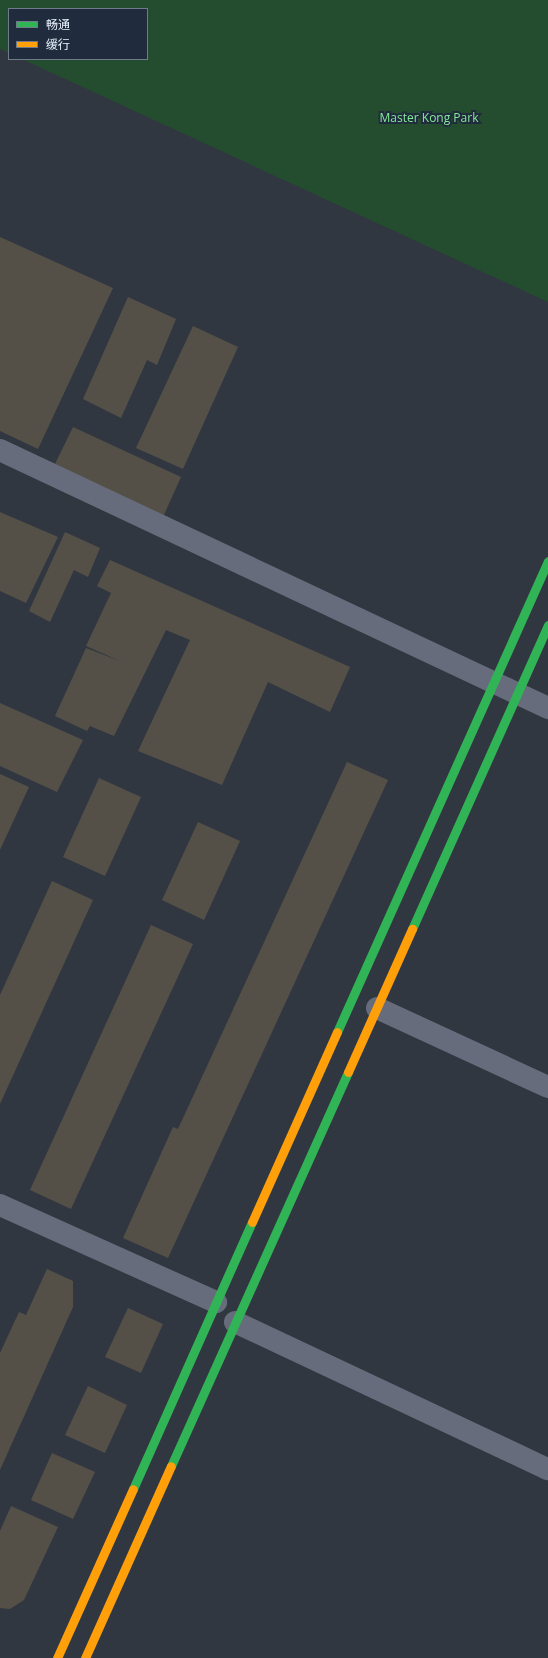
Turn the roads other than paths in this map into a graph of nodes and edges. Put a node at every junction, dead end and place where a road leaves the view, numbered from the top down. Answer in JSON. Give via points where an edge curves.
{"nodes":[{"id":1,"x":0,"y":450,"type":"edge"},
{"id":2,"x":548,"y":561,"type":"edge"},
{"id":3,"x":548,"y":625,"type":"edge"},
{"id":4,"x":494,"y":682,"type":"junction"},
{"id":5,"x":517,"y":694,"type":"junction"},
{"id":6,"x":548,"y":708,"type":"edge"},
{"id":7,"x":376,"y":1008,"type":"junction"},
{"id":8,"x":548,"y":1087,"type":"edge"},
{"id":9,"x":0,"y":1205,"type":"edge"},
{"id":10,"x":216,"y":1302,"type":"junction"},
{"id":11,"x":236,"y":1322,"type":"junction"},
{"id":12,"x":548,"y":1469,"type":"edge"},
{"id":13,"x":57,"y":1658,"type":"edge"},
{"id":14,"x":85,"y":1658,"type":"edge"}],
"edges":[{"from":1,"to":4,"type":"street"},
{"from":2,"to":4,"type":"street"},
{"from":3,"to":5,"type":"street"},
{"from":4,"to":5,"type":"street"},
{"from":4,"to":10,"type":"street"},
{"from":5,"to":6,"type":"street"},
{"from":5,"to":7,"type":"street"},
{"from":7,"to":8,"type":"street"},
{"from":7,"to":11,"type":"street"},
{"from":9,"to":10,"type":"street"},
{"from":10,"to":13,"type":"street"},
{"from":11,"to":12,"type":"street"},
{"from":11,"to":14,"type":"street"}]}
